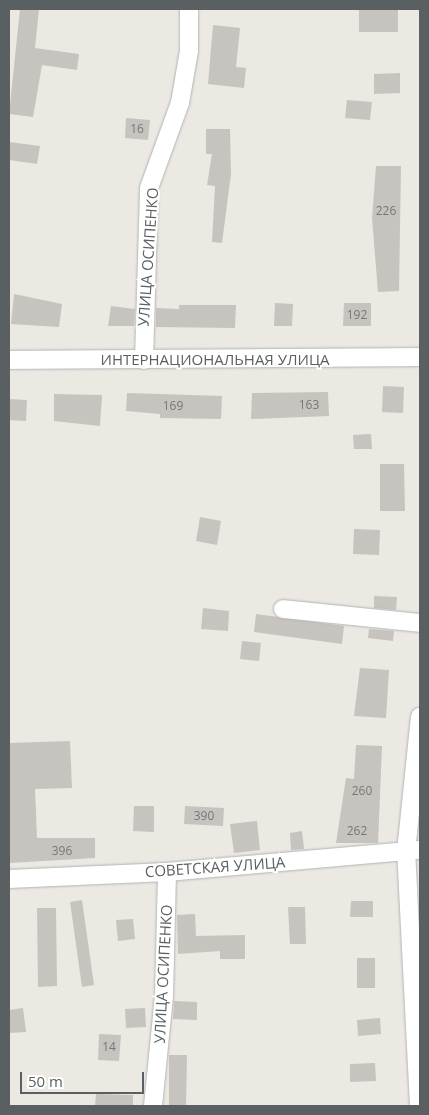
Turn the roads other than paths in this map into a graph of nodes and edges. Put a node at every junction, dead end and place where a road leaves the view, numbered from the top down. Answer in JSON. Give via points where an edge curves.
{"nodes":[{"id":1,"x":189,"y":9,"type":"edge"},
{"id":2,"x":420,"y":357,"type":"edge"},
{"id":3,"x":9,"y":360,"type":"edge"},
{"id":4,"x":144,"y":360,"type":"junction"},
{"id":5,"x":283,"y":609,"type":"dead end"},
{"id":6,"x":420,"y":623,"type":"edge"},
{"id":7,"x":420,"y":717,"type":"edge"},
{"id":8,"x":413,"y":851,"type":"edge"},
{"id":9,"x":167,"y":872,"type":"junction"},
{"id":10,"x":9,"y":879,"type":"edge"},
{"id":11,"x":153,"y":1106,"type":"edge"},
{"id":12,"x":419,"y":1106,"type":"edge"}],
"edges":[{"from":1,"to":4,"type":"street","name":"УЛИЦА ОСИПЕНКО","via":[[189,51],[180,103],[149,188]]},
{"from":2,"to":4,"type":"street","name":"ИНТЕРНАЦИОНАЛЬНАЯ УЛИЦА"},
{"from":3,"to":4,"type":"street","name":"ИНТЕРНАЦИОНАЛЬНАЯ УЛИЦА"},
{"from":5,"to":6,"type":"street"},
{"from":7,"to":8,"type":"street"},
{"from":8,"to":9,"type":"street","name":"СОВЕТСКАЯ УЛИЦА"},
{"from":8,"to":12,"type":"street"},
{"from":9,"to":10,"type":"street","name":"СОВЕТСКАЯ УЛИЦА"},
{"from":9,"to":11,"type":"street","name":"УЛИЦА ОСИПЕНКО","via":[[164,996]]}]}
